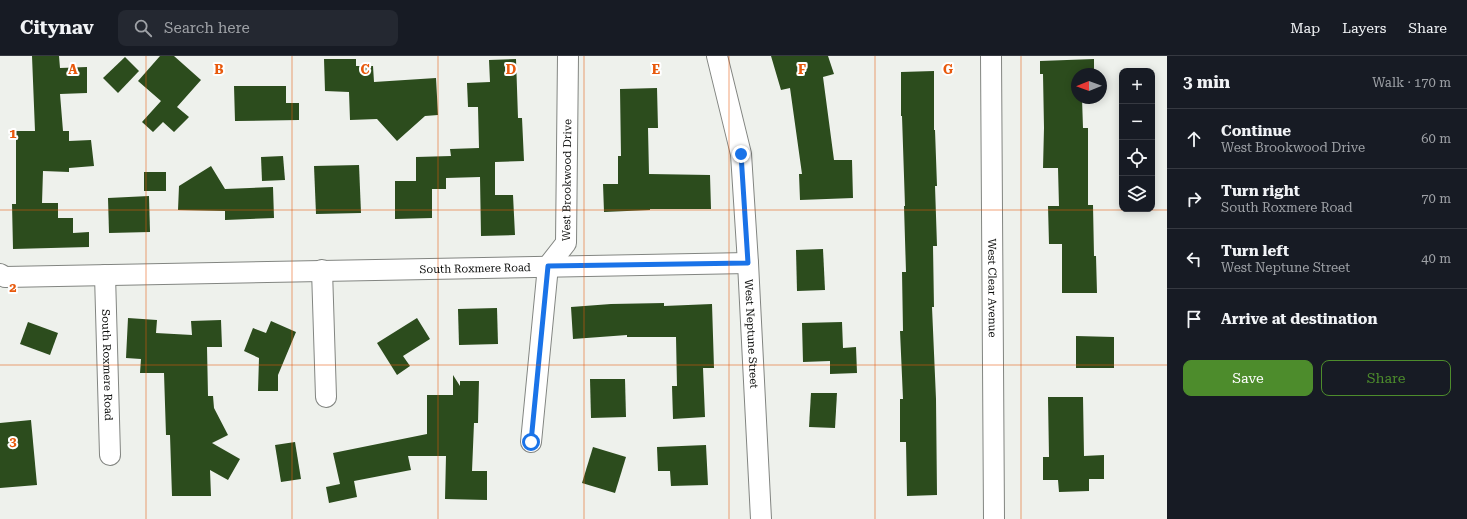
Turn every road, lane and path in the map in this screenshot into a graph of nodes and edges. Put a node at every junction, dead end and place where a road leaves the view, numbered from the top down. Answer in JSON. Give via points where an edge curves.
{"nodes":[{"id":1,"x":568,"y":56,"type":"edge"},
{"id":2,"x":717,"y":56,"type":"edge"},
{"id":3,"x":992,"y":56,"type":"edge"},
{"id":4,"x":748,"y":263,"type":"junction"},
{"id":5,"x":548,"y":266,"type":"junction"},
{"id":6,"x":322,"y":270,"type":"junction"},
{"id":7,"x":0,"y":274,"type":"edge"},
{"id":8,"x":106,"y":275,"type":"junction"},
{"id":9,"x":326,"y":397,"type":"dead end"},
{"id":10,"x":531,"y":442,"type":"dead end"},
{"id":11,"x":110,"y":455,"type":"dead end"},
{"id":12,"x":761,"y":519,"type":"edge"},
{"id":13,"x":994,"y":519,"type":"edge"}],
"edges":[{"from":1,"to":5,"type":"street","name":"West Brookwood Drive","via":[[566,243]]},
{"from":2,"to":4,"type":"street","name":"West Neptune Street","via":[[741,154]]},
{"from":3,"to":13,"type":"street","name":"West Clear Avenue"},
{"from":4,"to":5,"type":"street","name":"South Roxmere Road"},
{"from":4,"to":12,"type":"street","name":"West Neptune Street"},
{"from":5,"to":6,"type":"street","name":"South Roxmere Road"},
{"from":5,"to":10,"type":"street"},
{"from":6,"to":8,"type":"street","name":"South Roxmere Road"},
{"from":6,"to":9,"type":"street"},
{"from":7,"to":8,"type":"street","name":"South Roxmere Road","via":[[5,277]]},
{"from":8,"to":11,"type":"street","name":"South Roxmere Road"}]}
